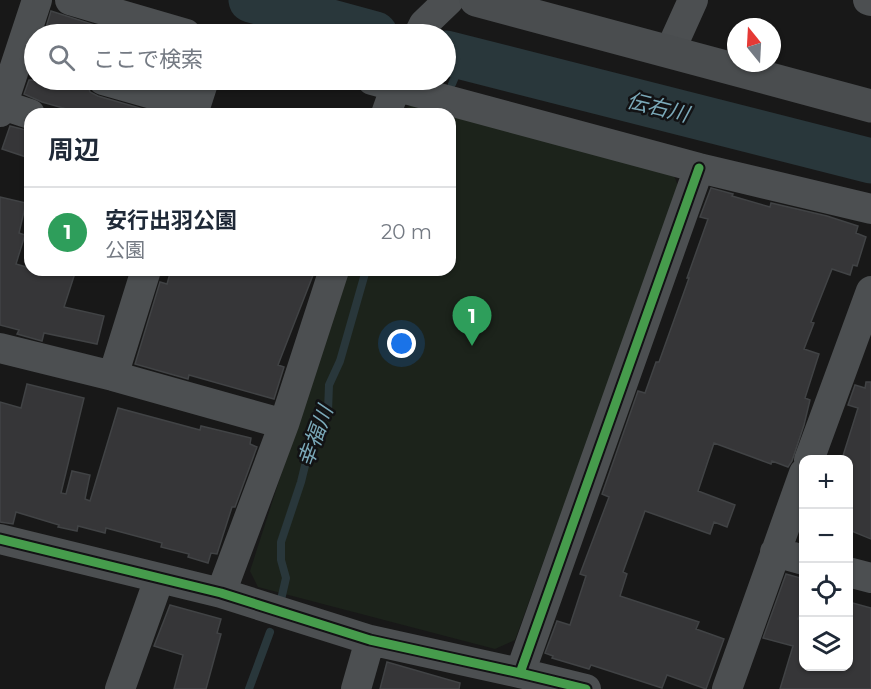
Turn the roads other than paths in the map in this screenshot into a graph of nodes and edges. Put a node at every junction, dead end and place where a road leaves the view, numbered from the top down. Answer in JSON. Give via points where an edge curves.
{"nodes":[{"id":1,"x":37,"y":0,"type":"edge"},
{"id":2,"x":70,"y":0,"type":"edge"},
{"id":3,"x":449,"y":0,"type":"edge"},
{"id":4,"x":476,"y":0,"type":"edge"},
{"id":5,"x":693,"y":0,"type":"edge"},
{"id":6,"x":32,"y":24,"type":"edge"},
{"id":7,"x":152,"y":24,"type":"edge"},
{"id":8,"x":426,"y":24,"type":"edge"},
{"id":9,"x":670,"y":51,"type":"junction"},
{"id":10,"x":24,"y":64,"type":"edge"},
{"id":11,"x":150,"y":90,"type":"edge"},
{"id":12,"x":389,"y":90,"type":"edge"},
{"id":13,"x":419,"y":90,"type":"edge"},
{"id":14,"x":197,"y":100,"type":"edge"},
{"id":15,"x":871,"y":106,"type":"edge"},
{"id":16,"x":387,"y":108,"type":"edge"},
{"id":17,"x":11,"y":111,"type":"edge"},
{"id":18,"x":699,"y":168,"type":"junction"},
{"id":19,"x":871,"y":209,"type":"edge"},
{"id":20,"x":144,"y":276,"type":"edge"},
{"id":21,"x":332,"y":276,"type":"edge"},
{"id":22,"x":871,"y":291,"type":"edge"},
{"id":23,"x":0,"y":348,"type":"edge"},
{"id":24,"x":113,"y":376,"type":"junction"},
{"id":25,"x":284,"y":424,"type":"junction"},
{"id":26,"x":810,"y":455,"type":"edge"},
{"id":27,"x":799,"y":486,"type":"edge"},
{"id":28,"x":0,"y":539,"type":"edge"},
{"id":29,"x":774,"y":552,"type":"junction"},
{"id":30,"x":799,"y":559,"type":"edge"},
{"id":31,"x":853,"y":573,"type":"edge"},
{"id":32,"x":871,"y":578,"type":"edge"},
{"id":33,"x":159,"y":579,"type":"junction"},
{"id":34,"x":221,"y":593,"type":"junction"},
{"id":35,"x":370,"y":640,"type":"junction"},
{"id":36,"x":520,"y":673,"type":"junction"},
{"id":37,"x":120,"y":689,"type":"edge"},
{"id":38,"x":356,"y":689,"type":"edge"},
{"id":39,"x":586,"y":689,"type":"edge"},
{"id":40,"x":727,"y":689,"type":"edge"}],
"edges":[{"from":1,"to":6,"type":"street"},
{"from":2,"to":7,"type":"street"},
{"from":3,"to":8,"type":"street"},
{"from":4,"to":9,"type":"street"},
{"from":5,"to":9,"type":"street"},
{"from":9,"to":15,"type":"street"},
{"from":10,"to":17,"type":"street"},
{"from":11,"to":14,"type":"street"},
{"from":12,"to":16,"type":"street"},
{"from":13,"to":18,"type":"street"},
{"from":18,"to":19,"type":"street"},
{"from":18,"to":36,"type":"street"},
{"from":20,"to":24,"type":"street"},
{"from":21,"to":25,"type":"street"},
{"from":22,"to":26,"type":"street"},
{"from":23,"to":24,"type":"street"},
{"from":24,"to":25,"type":"street"},
{"from":25,"to":34,"type":"street"},
{"from":27,"to":29,"type":"street"},
{"from":28,"to":33,"type":"street"},
{"from":29,"to":30,"type":"street"},
{"from":29,"to":40,"type":"street"},
{"from":31,"to":32,"type":"street"},
{"from":33,"to":34,"type":"street"},
{"from":33,"to":37,"type":"street"},
{"from":34,"to":35,"type":"street"},
{"from":35,"to":36,"type":"street"},
{"from":35,"to":38,"type":"street"},
{"from":36,"to":39,"type":"street"}]}
